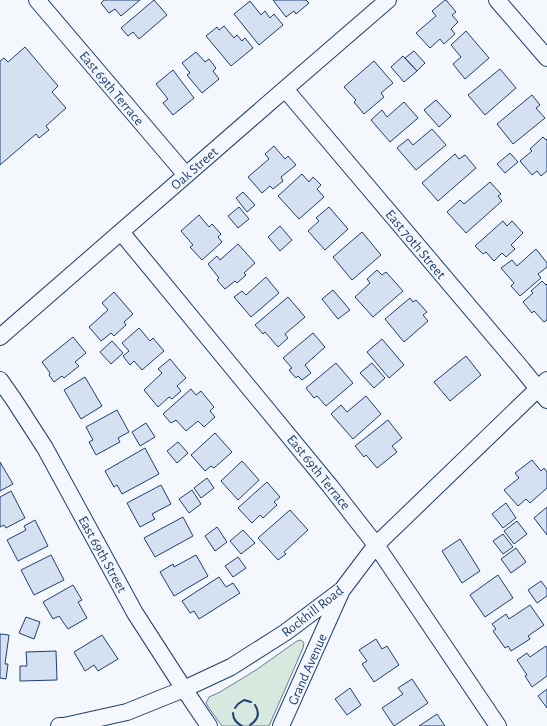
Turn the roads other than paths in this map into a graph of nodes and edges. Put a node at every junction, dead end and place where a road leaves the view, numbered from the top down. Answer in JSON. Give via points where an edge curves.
{"nodes":[{"id":1,"x":37,"y":0,"type":"edge"},
{"id":2,"x":388,"y":0,"type":"edge"},
{"id":3,"x":497,"y":0,"type":"edge"},
{"id":4,"x":547,"y":58,"type":"edge"},
{"id":5,"x":285,"y":89,"type":"junction"},
{"id":6,"x":186,"y":175,"type":"junction"},
{"id":7,"x":122,"y":232,"type":"junction"},
{"id":8,"x":0,"y":337,"type":"edge"},
{"id":9,"x":0,"y":380,"type":"edge"},
{"id":10,"x":544,"y":390,"type":"edge"},
{"id":11,"x":376,"y":545,"type":"junction"},
{"id":12,"x":342,"y":590,"type":"junction"},
{"id":13,"x":184,"y":690,"type":"junction"},
{"id":14,"x":59,"y":726,"type":"edge"},
{"id":15,"x":209,"y":726,"type":"edge"},
{"id":16,"x":281,"y":726,"type":"edge"},
{"id":17,"x":498,"y":726,"type":"edge"}],
"edges":[{"from":1,"to":6,"type":"street","name":"East 69th Terrace"},
{"from":2,"to":5,"type":"street","name":"Oak Street"},
{"from":3,"to":4,"type":"street"},
{"from":5,"to":6,"type":"street","name":"Oak Street"},
{"from":5,"to":10,"type":"street","name":"East 70th Street"},
{"from":6,"to":7,"type":"street","name":"Oak Street"},
{"from":7,"to":8,"type":"street","name":"Oak Street"},
{"from":7,"to":11,"type":"street","name":"East 69th Terrace"},
{"from":9,"to":13,"type":"street","name":"East 69th Street","via":[[45,448],[135,613]]},
{"from":10,"to":11,"type":"street","name":"Rockhill Road"},
{"from":11,"to":12,"type":"street","name":"Rockhill Road"},
{"from":11,"to":17,"type":"street","name":"East 69th Terrace"},
{"from":12,"to":13,"type":"street","name":"Rockhill Road","via":[[262,648],[231,667]]},
{"from":12,"to":16,"type":"street","name":"Grand Avenue"},
{"from":13,"to":14,"type":"street","name":"Rockhill Road","via":[[127,712]]},
{"from":13,"to":15,"type":"street","name":"East 69th Street"}]}
